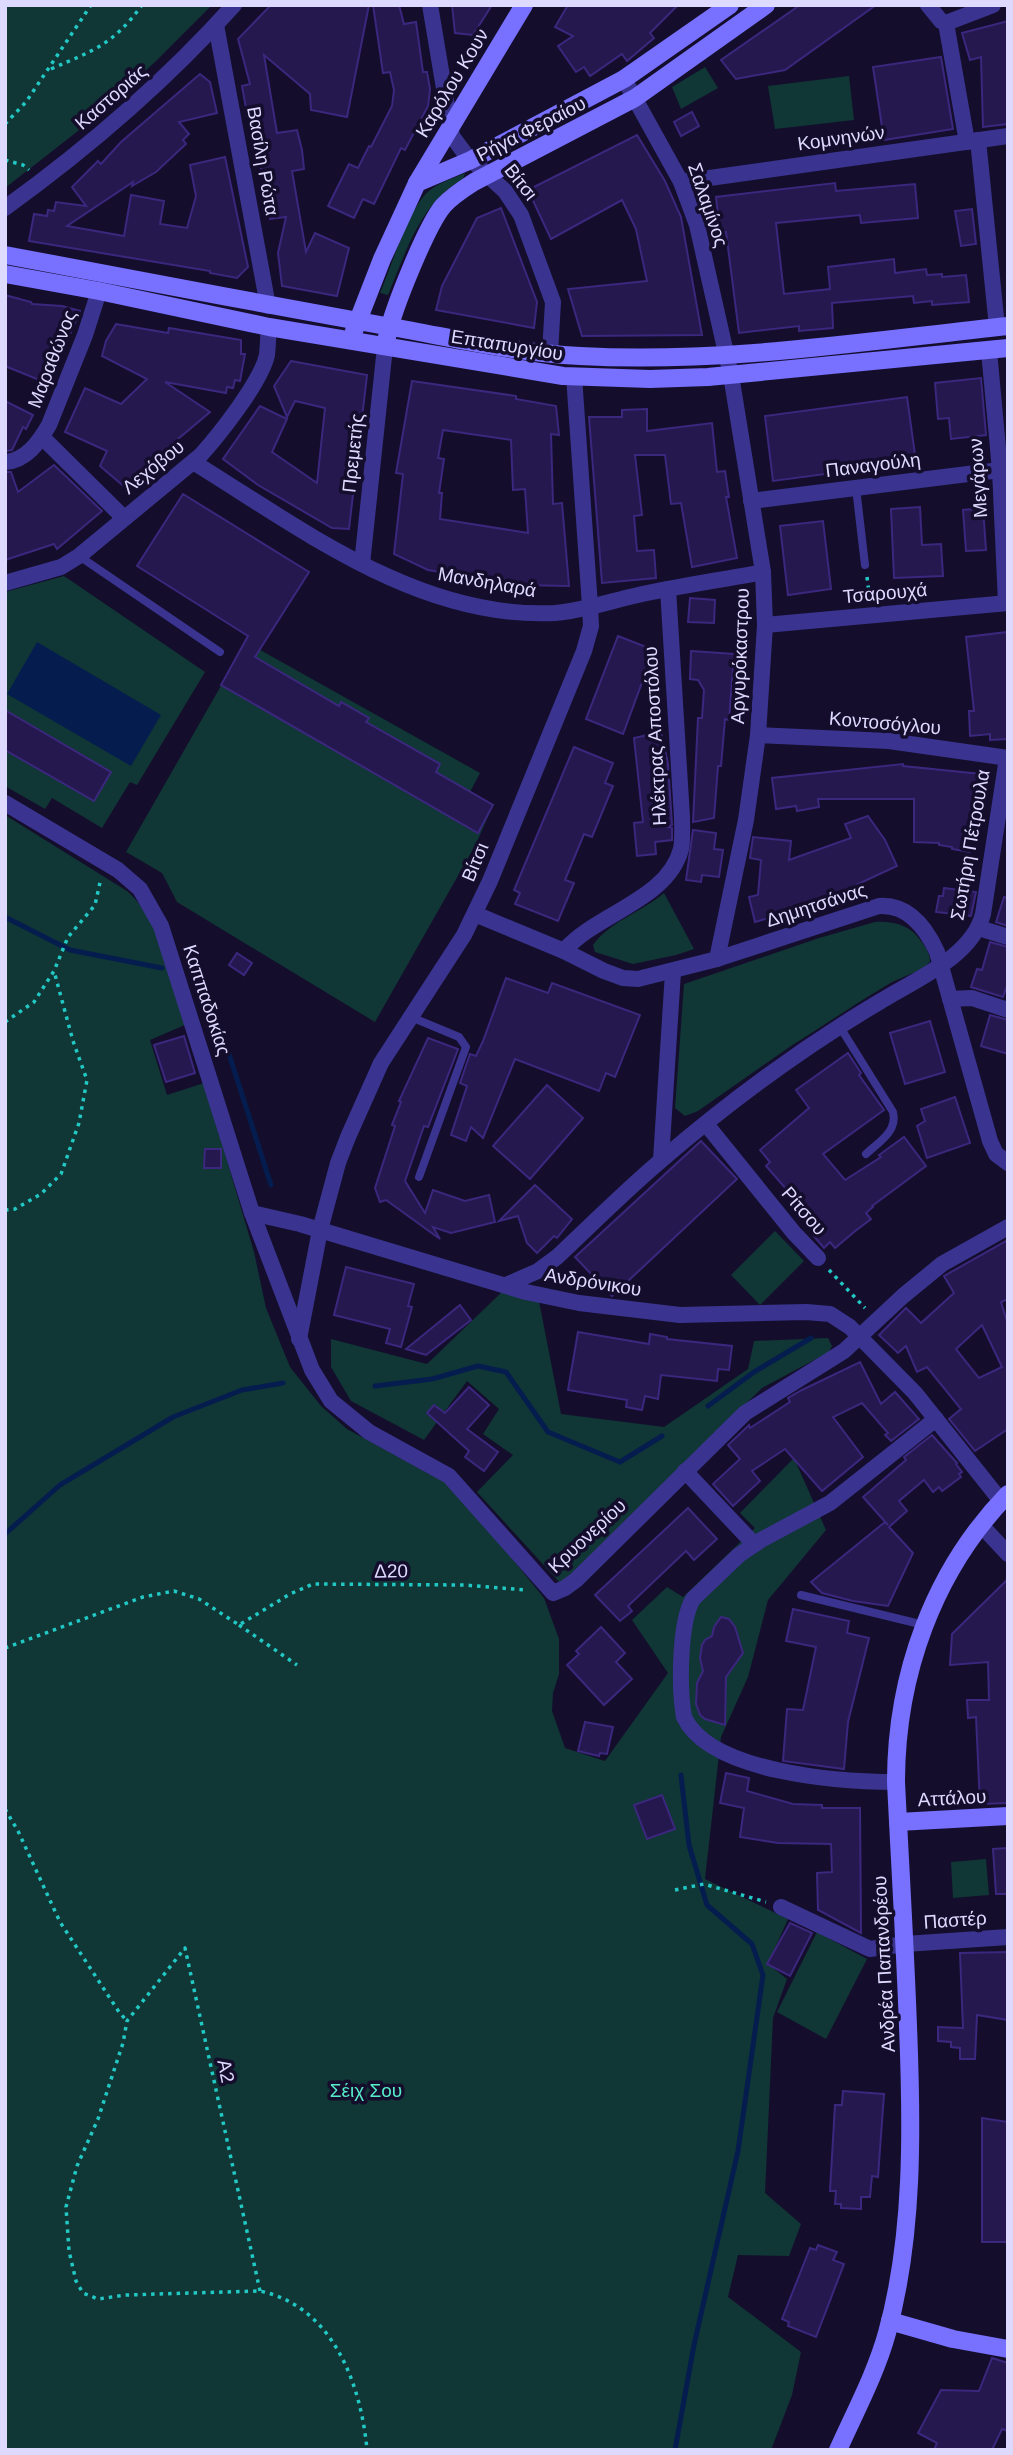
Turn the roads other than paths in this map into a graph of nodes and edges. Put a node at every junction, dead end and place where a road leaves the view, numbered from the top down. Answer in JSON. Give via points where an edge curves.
{"nodes":[{"id":1,"x":234,"y":5,"type":"edge"},
{"id":2,"x":430,"y":5,"type":"edge"},
{"id":3,"x":524,"y":5,"type":"edge"},
{"id":4,"x":730,"y":5,"type":"edge"},
{"id":5,"x":766,"y":5,"type":"edge"},
{"id":6,"x":928,"y":5,"type":"edge"},
{"id":7,"x":993,"y":5,"type":"edge"},
{"id":8,"x":946,"y":23,"type":"junction"},
{"id":9,"x":216,"y":25,"type":"junction"},
{"id":10,"x":624,"y":79,"type":"junction"},
{"id":11,"x":635,"y":98,"type":"junction"},
{"id":12,"x":450,"y":127,"type":"junction"},
{"id":13,"x":1008,"y":136,"type":"edge"},
{"id":14,"x":973,"y":141,"type":"junction"},
{"id":15,"x":471,"y":160,"type":"junction"},
{"id":16,"x":488,"y":174,"type":"junction"},
{"id":17,"x":681,"y":182,"type":"junction"},
{"id":18,"x":417,"y":184,"type":"junction"},
{"id":19,"x":5,"y":208,"type":"edge"},
{"id":20,"x":5,"y":255,"type":"edge"},
{"id":21,"x":5,"y":274,"type":"edge"},
{"id":22,"x":99,"y":291,"type":"junction"},
{"id":23,"x":268,"y":306,"type":"junction"},
{"id":24,"x":357,"y":321,"type":"junction"},
{"id":25,"x":389,"y":326,"type":"junction"},
{"id":26,"x":1002,"y":326,"type":"edge"},
{"id":27,"x":268,"y":327,"type":"junction"},
{"id":28,"x":351,"y":342,"type":"junction"},
{"id":29,"x":385,"y":347,"type":"junction"},
{"id":30,"x":1008,"y":348,"type":"edge"},
{"id":31,"x":989,"y":351,"type":"junction"},
{"id":32,"x":550,"y":353,"type":"junction"},
{"id":33,"x":727,"y":355,"type":"junction"},
{"id":34,"x":731,"y":375,"type":"junction"},
{"id":35,"x":574,"y":376,"type":"junction"},
{"id":36,"x":42,"y":437,"type":"junction"},
{"id":37,"x":5,"y":461,"type":"edge"},
{"id":38,"x":193,"y":462,"type":"junction"},
{"id":39,"x":1000,"y":470,"type":"junction"},
{"id":40,"x":856,"y":488,"type":"junction"},
{"id":41,"x":751,"y":501,"type":"junction"},
{"id":42,"x":124,"y":518,"type":"junction"},
{"id":43,"x":79,"y":556,"type":"junction"},
{"id":44,"x":362,"y":564,"type":"junction"},
{"id":45,"x":865,"y":565,"type":"road end"},
{"id":46,"x":763,"y":572,"type":"junction"},
{"id":47,"x":5,"y":583,"type":"edge"},
{"id":48,"x":668,"y":589,"type":"junction"},
{"id":49,"x":1007,"y":603,"type":"edge"},
{"id":50,"x":590,"y":606,"type":"junction"},
{"id":51,"x":765,"y":625,"type":"junction"},
{"id":52,"x":220,"y":652,"type":"dead end"},
{"id":53,"x":758,"y":735,"type":"junction"},
{"id":54,"x":1008,"y":758,"type":"edge"},
{"id":55,"x":5,"y":803,"type":"edge"},
{"id":56,"x":475,"y":914,"type":"junction"},
{"id":57,"x":979,"y":928,"type":"junction"},
{"id":58,"x":1008,"y":937,"type":"edge"},
{"id":59,"x":564,"y":951,"type":"junction"},
{"id":60,"x":717,"y":959,"type":"junction"},
{"id":61,"x":941,"y":964,"type":"junction"},
{"id":62,"x":673,"y":972,"type":"junction"},
{"id":63,"x":950,"y":999,"type":"junction"},
{"id":64,"x":1008,"y":1010,"type":"edge"},
{"id":65,"x":411,"y":1017,"type":"junction"},
{"id":66,"x":840,"y":1027,"type":"junction"},
{"id":67,"x":706,"y":1124,"type":"junction"},
{"id":68,"x":866,"y":1154,"type":"dead end"},
{"id":69,"x":661,"y":1160,"type":"junction"},
{"id":70,"x":1008,"y":1163,"type":"edge"},
{"id":71,"x":419,"y":1177,"type":"dead end"},
{"id":72,"x":252,"y":1213,"type":"junction"},
{"id":73,"x":1008,"y":1227,"type":"edge"},
{"id":74,"x":320,"y":1230,"type":"junction"},
{"id":75,"x":818,"y":1258,"type":"road end"},
{"id":76,"x":506,"y":1285,"type":"junction"},
{"id":77,"x":859,"y":1337,"type":"junction"},
{"id":78,"x":299,"y":1340,"type":"junction"},
{"id":79,"x":936,"y":1419,"type":"junction"},
{"id":80,"x":685,"y":1471,"type":"junction"},
{"id":81,"x":1004,"y":1497,"type":"edge"},
{"id":82,"x":981,"y":1525,"type":"junction"},
{"id":83,"x":754,"y":1544,"type":"junction"},
{"id":84,"x":1008,"y":1554,"type":"edge"},
{"id":85,"x":801,"y":1595,"type":"dead end"},
{"id":86,"x":924,"y":1625,"type":"junction"},
{"id":87,"x":896,"y":1782,"type":"junction"},
{"id":88,"x":1008,"y":1816,"type":"edge"},
{"id":89,"x":898,"y":1822,"type":"junction"},
{"id":90,"x":781,"y":1907,"type":"road end"},
{"id":91,"x":1008,"y":1937,"type":"edge"},
{"id":92,"x":905,"y":1944,"type":"junction"},
{"id":93,"x":890,"y":2320,"type":"junction"},
{"id":94,"x":1008,"y":2349,"type":"edge"},
{"id":95,"x":838,"y":2450,"type":"edge"}],
"edges":[{"from":1,"to":9,"type":"street","name":"Καστοριάς"},
{"from":2,"to":12,"type":"street","name":"Βίτσι"},
{"from":3,"to":12,"type":"main road","name":"Καρόλου Κουν"},
{"from":4,"to":10,"type":"main road","name":"Ρήγα Φεραίου"},
{"from":5,"to":11,"type":"main road","name":"Ρήγα Φεραίου"},
{"from":6,"to":8,"type":"street"},
{"from":7,"to":8,"type":"street"},
{"from":8,"to":14,"type":"street"},
{"from":9,"to":19,"type":"street","name":"Καστοριάς","via":[[109,128]]},
{"from":9,"to":23,"type":"street","name":"Βασίλη Ρώτα"},
{"from":10,"to":11,"type":"street","name":"Σαλαμίνος"},
{"from":10,"to":15,"type":"main road","name":"Ρήγα Φεραίου"},
{"from":11,"to":16,"type":"main road","name":"Ρήγα Φεραίου"},
{"from":11,"to":17,"type":"street","name":"Σαλαμίνος"},
{"from":12,"to":15,"type":"street","name":"Βίτσι","via":[[456,144]]},
{"from":12,"to":18,"type":"main road","name":"Καρόλου Κουν"},
{"from":13,"to":14,"type":"street","name":"Κομνηνών"},
{"from":14,"to":17,"type":"street","name":"Κομνηνών"},
{"from":14,"to":26,"type":"street"},
{"from":15,"to":16,"type":"street","name":"Βίτσι"},
{"from":15,"to":18,"type":"main road","name":"Ρήγα Φεραίου"},
{"from":16,"to":25,"type":"main road","name":"Ρήγα Φεραίου","via":[[454,196],[437,215]]},
{"from":16,"to":32,"type":"street","name":"Βίτσι","via":[[521,215],[551,296]]},
{"from":17,"to":33,"type":"street","name":"Σαλαμίνος","via":[[699,234]]},
{"from":18,"to":24,"type":"main road"},
{"from":20,"to":23,"type":"main road","name":"Επταπυργίου"},
{"from":21,"to":22,"type":"main road","name":"Επταπυργίου"},
{"from":22,"to":27,"type":"main road","name":"Επταπυργίου"},
{"from":22,"to":36,"type":"street","name":"Μαραθώνος"},
{"from":23,"to":24,"type":"main road","name":"Επταπυργίου"},
{"from":24,"to":25,"type":"main road","name":"Επταπυργίου"},
{"from":24,"to":28,"type":"main road"},
{"from":25,"to":29,"type":"main road","name":"Ρήγα Φεραίου"},
{"from":25,"to":32,"type":"main road","name":"Επταπυργίου"},
{"from":26,"to":33,"type":"main road","name":"Επταπυργίου"},
{"from":27,"to":28,"type":"main road","name":"Επταπυργίου"},
{"from":27,"to":38,"type":"street","name":"Λεχόβου","via":[[267,355],[259,374]]},
{"from":28,"to":29,"type":"main road","name":"Επταπυργίου"},
{"from":29,"to":35,"type":"main road","name":"Επταπυργίου"},
{"from":29,"to":44,"type":"street","name":"Πρεμετής"},
{"from":30,"to":31,"type":"main road","name":"Επταπυργίου"},
{"from":31,"to":34,"type":"main road","name":"Επταπυργίου"},
{"from":31,"to":39,"type":"street","name":"Μεγάρων"},
{"from":32,"to":33,"type":"main road","name":"Επταπυργίου"},
{"from":33,"to":34,"type":"street","name":"Αργυρόκαστρου"},
{"from":34,"to":35,"type":"main road","name":"Επταπυργίου"},
{"from":34,"to":41,"type":"street","name":"Αργυρόκαστρου"},
{"from":35,"to":50,"type":"street","name":"Βίτσι"},
{"from":36,"to":37,"type":"street","name":"Μαραθώνος","via":[[17,460]]},
{"from":36,"to":42,"type":"street"},
{"from":38,"to":42,"type":"street","name":"Λεχόβου"},
{"from":38,"to":44,"type":"street","name":"Μανδηλαρά"},
{"from":39,"to":40,"type":"street","name":"Παναγούλη"},
{"from":39,"to":49,"type":"street","name":"Μεγάρων"},
{"from":40,"to":41,"type":"street","name":"Παναγούλη"},
{"from":40,"to":45,"type":"lane"},
{"from":41,"to":46,"type":"street","name":"Αργυρόκαστρου"},
{"from":42,"to":43,"type":"street","name":"Λεχόβου"},
{"from":43,"to":47,"type":"street","name":"Λεχόβου","via":[[61,567]]},
{"from":43,"to":52,"type":"lane"},
{"from":44,"to":50,"type":"street","name":"Μανδηλαρά","via":[[408,587],[464,604],[544,613]]},
{"from":46,"to":48,"type":"street","name":"Μανδηλαρά"},
{"from":46,"to":51,"type":"street","name":"Αργυρόκαστρου"},
{"from":48,"to":50,"type":"street","name":"Μανδηλαρά"},
{"from":48,"to":59,"type":"street","name":"Ηλέκτρας Αποστόλου","via":[[682,817],[680,852],[655,887]]},
{"from":49,"to":51,"type":"street","name":"Τσαρουχά"},
{"from":50,"to":56,"type":"street","name":"Βίτσι","via":[[584,651]]},
{"from":51,"to":53,"type":"street","name":"Αργυρόκαστρου"},
{"from":53,"to":54,"type":"street","name":"Κοντοσόγλου","via":[[889,741]]},
{"from":53,"to":60,"type":"street","name":"Αργυρόκαστρου"},
{"from":54,"to":57,"type":"street","name":"Σωτήρη Πέτρουλα"},
{"from":55,"to":72,"type":"street","name":"Καππαδοκίας","via":[[130,878],[148,900],[161,926]]},
{"from":56,"to":59,"type":"street","name":"Δημητσάνας"},
{"from":56,"to":65,"type":"street","name":"Βίτσι"},
{"from":57,"to":58,"type":"street"},
{"from":57,"to":61,"type":"street","name":"Σωτήρη Πέτρουλα"},
{"from":59,"to":62,"type":"street","name":"Δημητσάνας","via":[[623,978]]},
{"from":60,"to":61,"type":"street","name":"Δημητσάνας","via":[[886,905],[907,913],[923,928]]},
{"from":60,"to":62,"type":"street","name":"Δημητσάνας"},
{"from":61,"to":63,"type":"street","name":"Δημητσάνας"},
{"from":61,"to":66,"type":"street","name":"Σωτήρη Πέτρουλα"},
{"from":62,"to":69,"type":"street"},
{"from":63,"to":64,"type":"street","via":[[972,998]]},
{"from":63,"to":70,"type":"street","name":"Δημητσάνας","via":[[990,1141],[994,1152]]},
{"from":65,"to":71,"type":"lane","via":[[459,1037],[466,1047]]},
{"from":65,"to":74,"type":"street","name":"Βίτσι","via":[[364,1100],[338,1163]]},
{"from":66,"to":67,"type":"street","name":"Σωτήρη Πέτρουλα"},
{"from":66,"to":68,"type":"lane","via":[[896,1120],[892,1130]]},
{"from":67,"to":69,"type":"street","name":"Σωτήρη Πέτρουλα"},
{"from":67,"to":75,"type":"street","name":"Ρίτσου"},
{"from":69,"to":76,"type":"street","name":"Σωτήρη Πέτρουλα","via":[[557,1257]]},
{"from":72,"to":74,"type":"street"},
{"from":72,"to":78,"type":"street","name":"Κρυονερίου"},
{"from":73,"to":77,"type":"street","name":"Κρυονερίου","via":[[942,1264]]},
{"from":74,"to":76,"type":"street","name":"Ανδρόνικου"},
{"from":74,"to":78,"type":"street","name":"Βίτσι"},
{"from":76,"to":77,"type":"street","name":"Ανδρόνικου","via":[[579,1303],[661,1314],[821,1312],[842,1321]]},
{"from":77,"to":79,"type":"street"},
{"from":77,"to":80,"type":"street","name":"Κρυονερίου","via":[[746,1413]]},
{"from":78,"to":80,"type":"street","name":"Κρυονερίου","via":[[318,1382],[340,1410],[386,1443],[449,1476],[553,1593],[576,1580]]},
{"from":79,"to":81,"type":"street"},
{"from":79,"to":83,"type":"street","via":[[830,1503]]},
{"from":80,"to":83,"type":"street"},
{"from":81,"to":82,"type":"main road","name":"Ανδρέα Παπανδρέου"},
{"from":82,"to":84,"type":"street"},
{"from":82,"to":86,"type":"main road","name":"Ανδρέα Παπανδρέου","via":[[953,1566]]},
{"from":83,"to":87,"type":"street","via":[[688,1607],[682,1709],[687,1722],[710,1744],[751,1764]]},
{"from":85,"to":86,"type":"lane"},
{"from":86,"to":87,"type":"main road","name":"Ανδρέα Παπανδρέου","via":[[903,1695]]},
{"from":87,"to":89,"type":"main road","name":"Ανδρέα Παπανδρέου"},
{"from":88,"to":89,"type":"main road","name":"Αττάλου"},
{"from":89,"to":92,"type":"main road","name":"Ανδρέα Παπανδρέου"},
{"from":90,"to":92,"type":"street","name":"Παστέρ","via":[[870,1949]]},
{"from":91,"to":92,"type":"street","name":"Παστέρ"},
{"from":92,"to":93,"type":"main road","name":"Ανδρέα Παπανδρέου","via":[[910,2136],[904,2233]]},
{"from":93,"to":94,"type":"main road","via":[[940,2336]]},
{"from":93,"to":95,"type":"main road","name":"Ανδρέα Παπανδρέου","via":[[882,2351]]}]}
